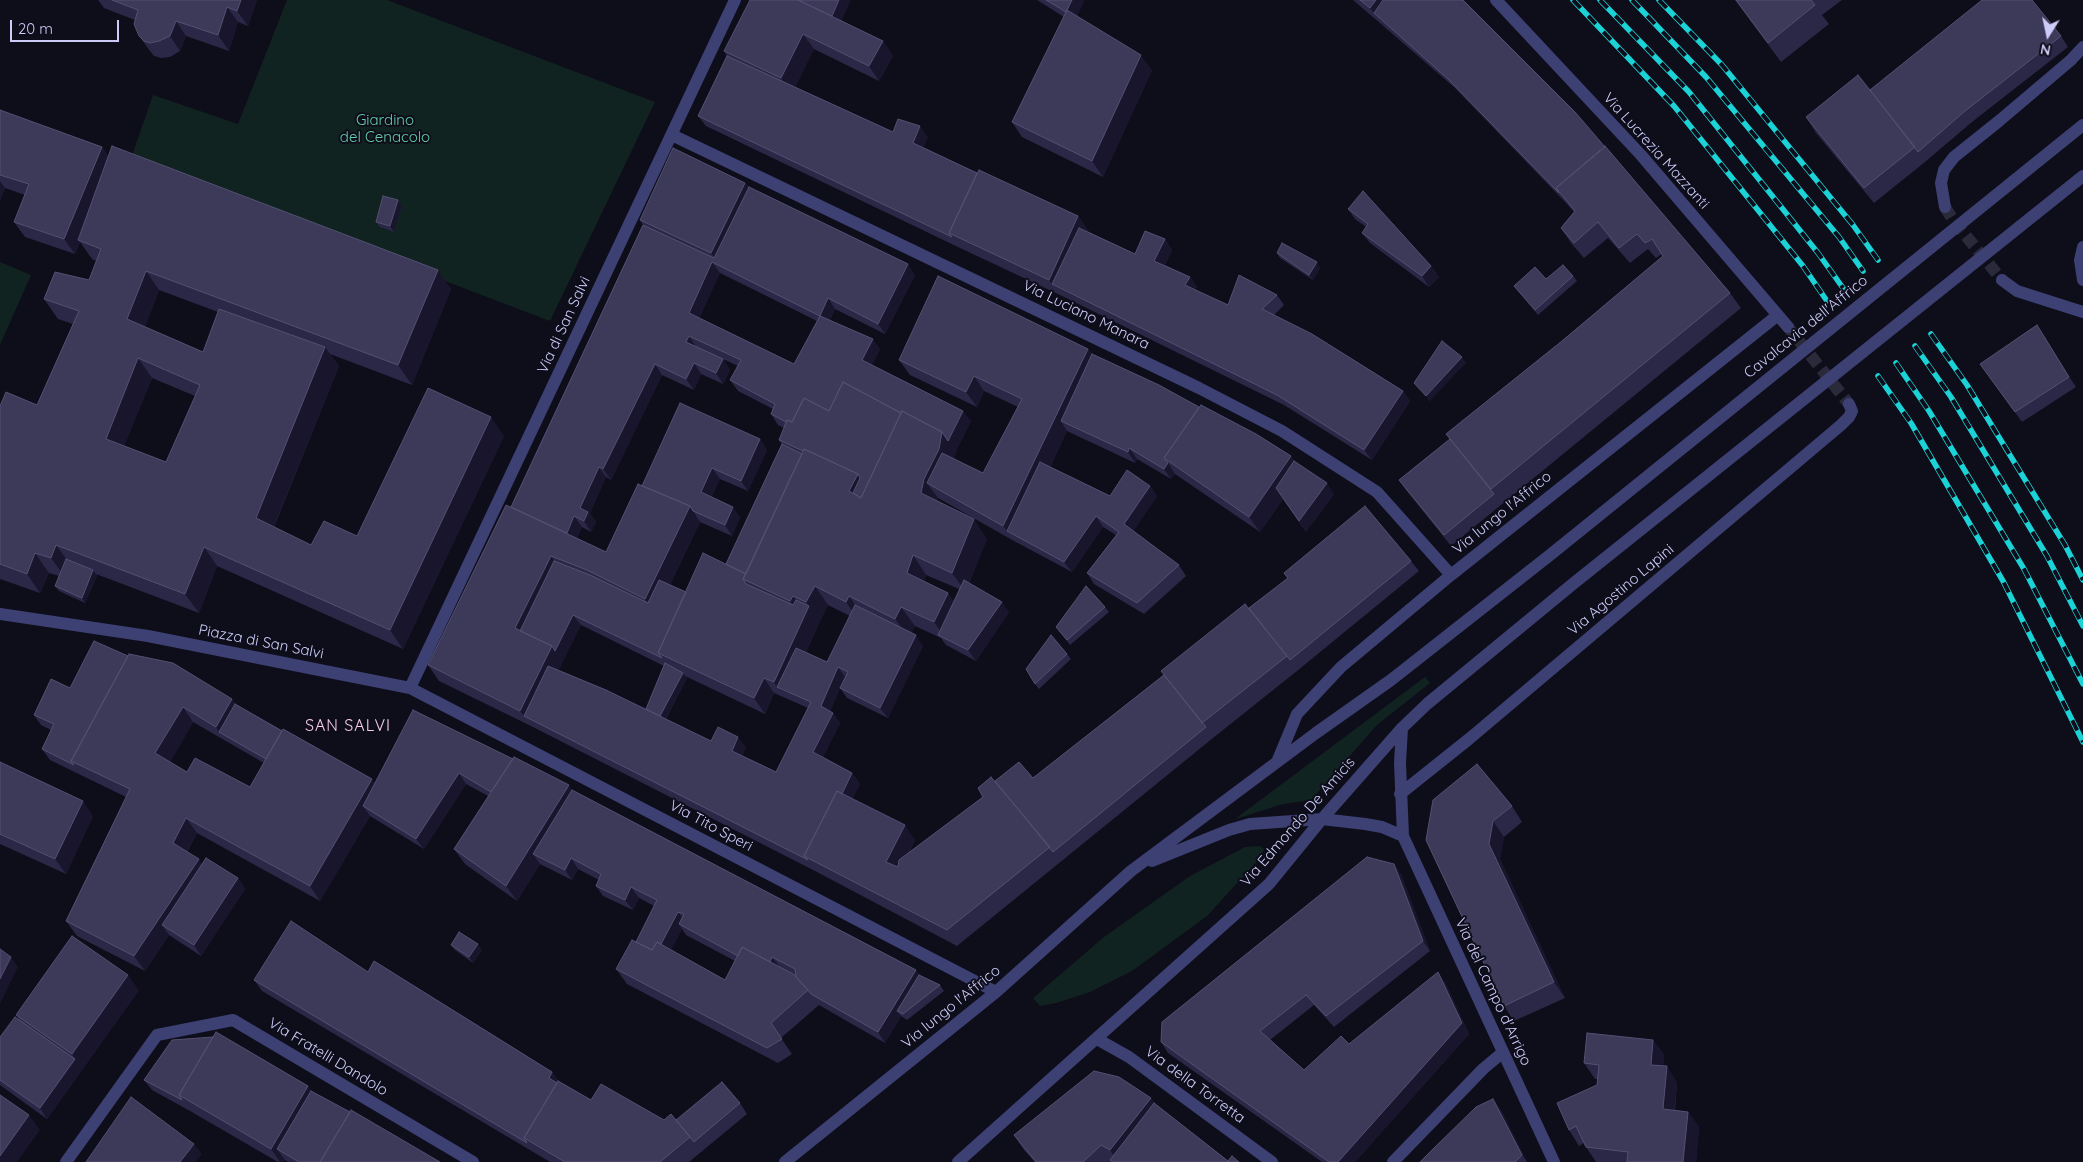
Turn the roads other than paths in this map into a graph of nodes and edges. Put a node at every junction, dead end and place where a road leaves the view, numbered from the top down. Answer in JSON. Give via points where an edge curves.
{"nodes":[{"id":1,"x":735,"y":0,"type":"edge"},
{"id":2,"x":1496,"y":0,"type":"edge"},
{"id":3,"x":2083,"y":47,"type":"edge"},
{"id":4,"x":2083,"y":125,"type":"edge"},
{"id":5,"x":672,"y":136,"type":"junction"},
{"id":6,"x":2083,"y":176,"type":"edge"},
{"id":7,"x":1945,"y":207,"type":"tunnel mouth"},
{"id":8,"x":2083,"y":247,"type":"edge"},
{"id":9,"x":2002,"y":280,"type":"tunnel mouth"},
{"id":10,"x":2083,"y":280,"type":"edge"},
{"id":11,"x":2083,"y":312,"type":"edge"},
{"id":12,"x":1778,"y":314,"type":"junction"},
{"id":13,"x":1788,"y":327,"type":"tunnel mouth"},
{"id":14,"x":1849,"y":404,"type":"dead end"},
{"id":15,"x":1550,"y":555,"type":"joint"},
{"id":16,"x":1451,"y":575,"type":"junction"},
{"id":17,"x":0,"y":614,"type":"edge"},
{"id":18,"x":410,"y":688,"type":"junction"},
{"id":19,"x":1402,"y":728,"type":"junction"},
{"id":20,"x":1276,"y":762,"type":"junction"},
{"id":21,"x":1400,"y":794,"type":"junction"},
{"id":22,"x":1322,"y":819,"type":"junction"},
{"id":23,"x":1403,"y":836,"type":"junction"},
{"id":24,"x":1131,"y":870,"type":"junction"},
{"id":25,"x":996,"y":992,"type":"junction"},
{"id":26,"x":1097,"y":1039,"type":"junction"},
{"id":27,"x":1502,"y":1052,"type":"junction"},
{"id":28,"x":66,"y":1162,"type":"edge"},
{"id":29,"x":473,"y":1162,"type":"edge"},
{"id":30,"x":785,"y":1162,"type":"edge"},
{"id":31,"x":958,"y":1162,"type":"edge"},
{"id":32,"x":1272,"y":1162,"type":"edge"},
{"id":33,"x":1393,"y":1162,"type":"edge"},
{"id":34,"x":1554,"y":1162,"type":"edge"}],
"edges":[{"from":1,"to":5,"type":"street","name":"Via di San Salvi"},
{"from":2,"to":12,"type":"street","name":"Via Lucrezia Mazzanti","via":[[1641,155]]},
{"from":3,"to":7,"type":"street","via":[[1999,122],[1954,157],[1944,170],[1941,183]]},
{"from":4,"to":15,"type":"street","name":"Cavalcavia dell'Affrico"},
{"from":5,"to":16,"type":"street","name":"Via Luciano Manara","via":[[1190,383],[1282,431],[1377,492]]},
{"from":5,"to":18,"type":"street","name":"Via di San Salvi"},
{"from":6,"to":19,"type":"street","name":"Via Edmondo De Amicis","via":[[1574,583]]},
{"from":8,"to":10,"type":"street","via":[[2080,260]]},
{"from":9,"to":11,"type":"street","via":[[2017,291]]},
{"from":12,"to":13,"type":"street","name":"Via Lucrezia Mazzanti"},
{"from":12,"to":16,"type":"street","name":"Via lungo l'Affrico"},
{"from":14,"to":21,"type":"street","name":"Via Agostino Lapini","via":[[1852,411],[1841,425]]},
{"from":15,"to":20,"type":"street","name":"Via lungo l'Affrico","via":[[1391,680]]},
{"from":16,"to":20,"type":"street","name":"Via lungo l'Affrico","via":[[1316,691],[1297,714]]},
{"from":17,"to":18,"type":"street","name":"Piazza di San Salvi","via":[[148,636]]},
{"from":18,"to":25,"type":"street","name":"Via Tito Speri"},
{"from":19,"to":21,"type":"street","name":"Via del Campo d'Arrigo"},
{"from":19,"to":22,"type":"street","name":"Via Edmondo De Amicis"},
{"from":20,"to":24,"type":"street","name":"Via lungo l'Affrico"},
{"from":21,"to":23,"type":"street","name":"Via del Campo d'Arrigo"},
{"from":22,"to":23,"type":"street","via":[[1382,827]]},
{"from":22,"to":24,"type":"street","name":"Via lungo l'Affrico","via":[[1250,824]]},
{"from":22,"to":26,"type":"street","name":"Via Edmondo De Amicis","via":[[1269,884]]},
{"from":23,"to":27,"type":"street","name":"Via del Campo d'Arrigo"},
{"from":24,"to":25,"type":"street","name":"Via lungo l'Affrico"},
{"from":25,"to":30,"type":"street","name":"Via lungo l'Affrico"},
{"from":26,"to":31,"type":"street","name":"Via Edmondo De Amicis"},
{"from":26,"to":32,"type":"street","name":"Via della Torretta","via":[[1129,1057]]},
{"from":27,"to":33,"type":"street"},
{"from":27,"to":34,"type":"street","name":"Via del Campo d'Arrigo"},
{"from":28,"to":29,"type":"street","name":"Via Fratelli Dandolo","via":[[156,1035],[233,1020]]}]}
